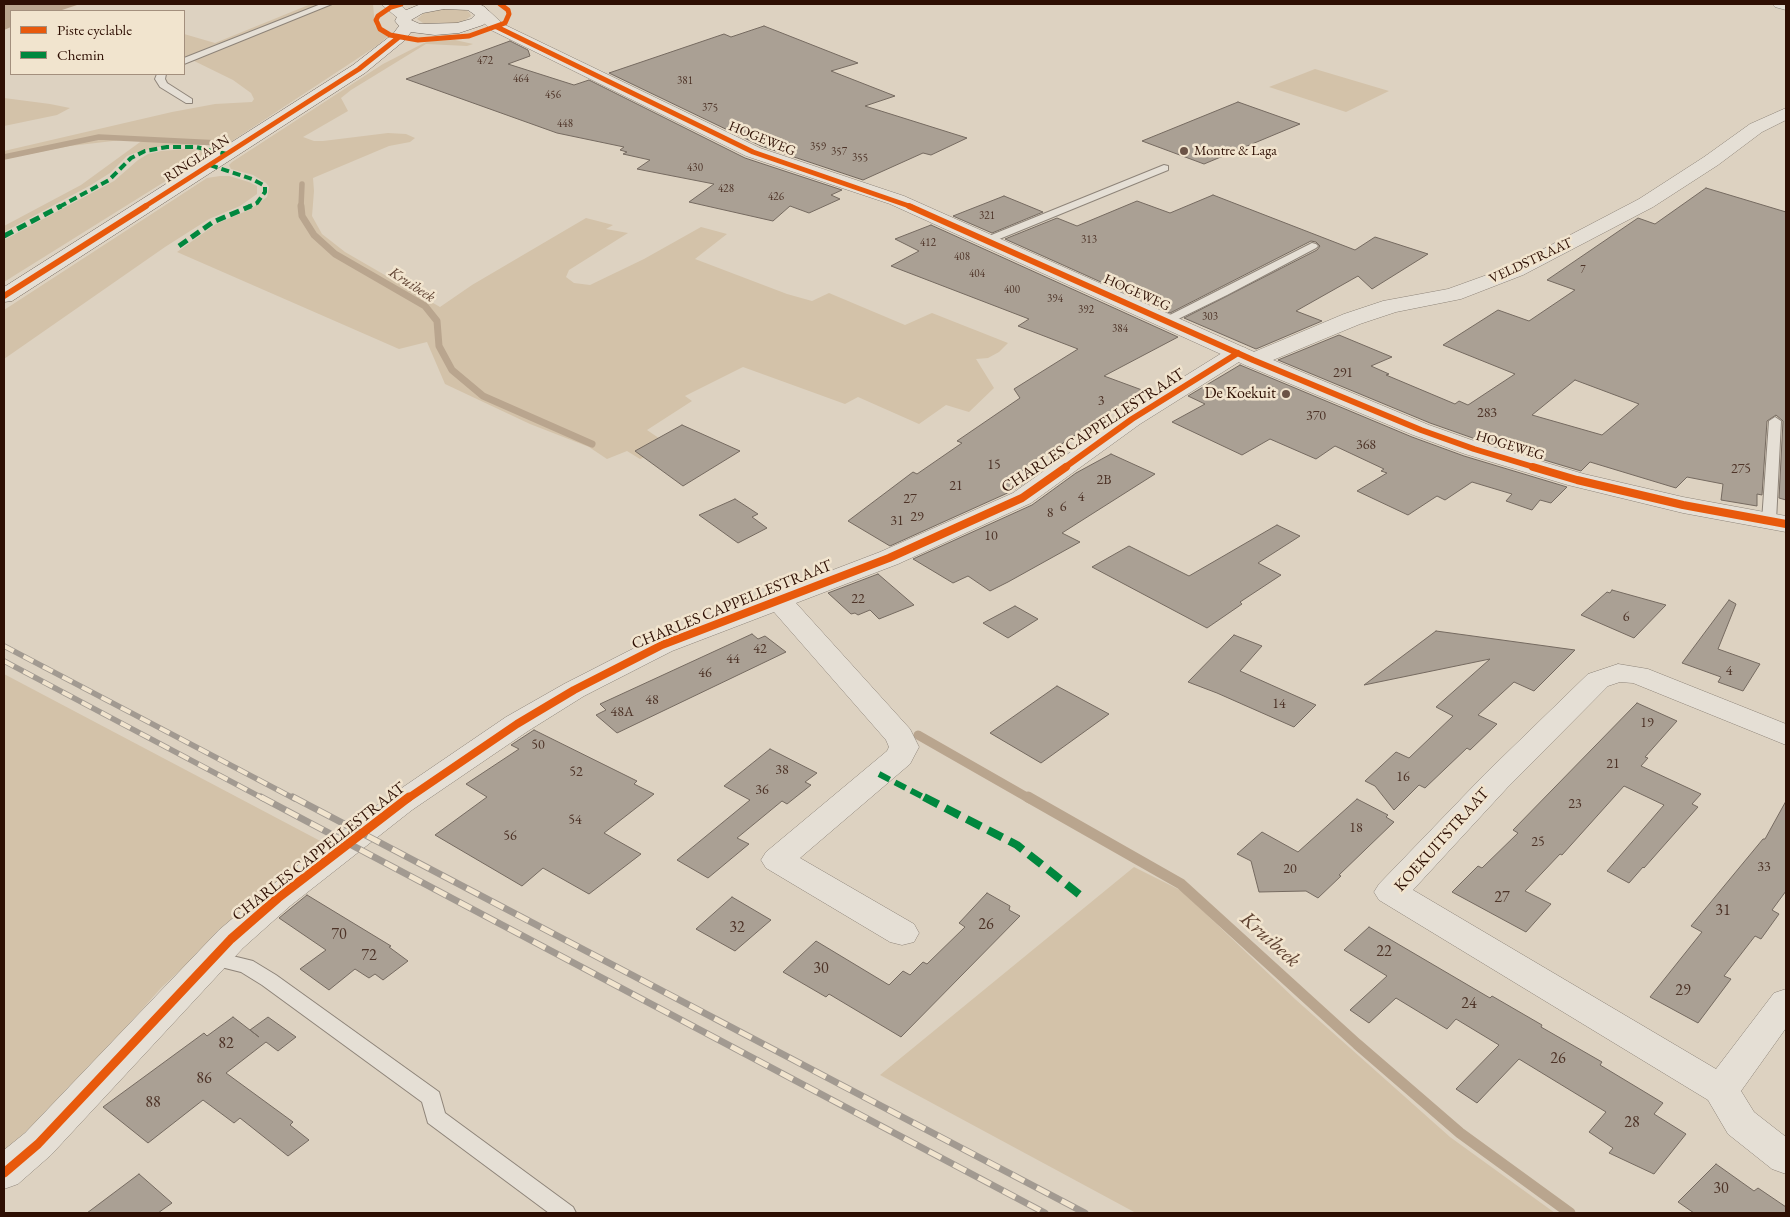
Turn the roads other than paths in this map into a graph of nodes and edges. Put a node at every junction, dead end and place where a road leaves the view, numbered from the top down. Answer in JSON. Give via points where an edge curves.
{"nodes":[{"id":1,"x":328,"y":4,"type":"edge"},
{"id":2,"x":388,"y":4,"type":"edge"},
{"id":3,"x":1780,"y":4,"type":"edge"},
{"id":4,"x":1786,"y":5,"type":"edge"},
{"id":5,"x":482,"y":9,"type":"edge"},
{"id":6,"x":424,"y":10,"type":"edge"},
{"id":7,"x":456,"y":29,"type":"junction"},
{"id":8,"x":185,"y":61,"type":"edge"},
{"id":9,"x":575,"y":65,"type":"junction"},
{"id":10,"x":359,"y":69,"type":"junction"},
{"id":11,"x":162,"y":75,"type":"edge"},
{"id":12,"x":189,"y":101,"type":"dead end"},
{"id":13,"x":1786,"y":113,"type":"edge"},
{"id":14,"x":1164,"y":168,"type":"dead end"},
{"id":15,"x":988,"y":240,"type":"junction"},
{"id":16,"x":1312,"y":246,"type":"dead end"},
{"id":17,"x":4,"y":296,"type":"edge"},
{"id":18,"x":1166,"y":320,"type":"junction"},
{"id":19,"x":1246,"y":357,"type":"junction"},
{"id":20,"x":1775,"y":421,"type":"dead end"},
{"id":21,"x":1778,"y":522,"type":"edge"},
{"id":22,"x":778,"y":599,"type":"junction"},
{"id":23,"x":1786,"y":735,"type":"edge"},
{"id":24,"x":902,"y":933,"type":"dead end"},
{"id":25,"x":212,"y":958,"type":"junction"},
{"id":26,"x":1786,"y":1002,"type":"edge"},
{"id":27,"x":1721,"y":1090,"type":"junction"},
{"id":28,"x":1786,"y":1158,"type":"edge"},
{"id":29,"x":4,"y":1173,"type":"edge"},
{"id":30,"x":565,"y":1213,"type":"edge"}],
"edges":[{"from":1,"to":8,"type":"lane"},
{"from":2,"to":6,"type":"street"},
{"from":3,"to":4,"type":"street"},
{"from":5,"to":6,"type":"street","via":[[458,4]]},
{"from":5,"to":7,"type":"street","name":"RINGLAAN","via":[[477,22]]},
{"from":5,"to":9,"type":"street","name":"HOGEWEG","via":[[498,26]]},
{"from":6,"to":7,"type":"street","name":"RINGLAAN","via":[[418,29]]},
{"from":6,"to":10,"type":"street","name":"RINGLAAN","via":[[388,47]]},
{"from":7,"to":9,"type":"street","name":"HOGEWEG","via":[[484,32]]},
{"from":7,"to":10,"type":"street","name":"RINGLAAN","via":[[418,40]]},
{"from":9,"to":15,"type":"street","name":"HOGEWEG","via":[[753,152],[897,200]]},
{"from":10,"to":17,"type":"street","name":"RINGLAAN"},
{"from":11,"to":12,"type":"lane","via":[[163,85]]},
{"from":13,"to":19,"type":"street","name":"VELDSTRAAT","via":[[1756,128],[1646,203],[1516,271],[1453,294],[1391,306]]},
{"from":14,"to":15,"type":"lane"},
{"from":15,"to":18,"type":"street","name":"HOGEWEG"},
{"from":16,"to":18,"type":"lane"},
{"from":18,"to":19,"type":"street","name":"HOGEWEG"},
{"from":19,"to":21,"type":"street","name":"HOGEWEG","via":[[1474,449],[1577,480],[1683,505]]},
{"from":19,"to":22,"type":"street","name":"CHARLES CAPPELLESTRAAT","via":[[1132,419],[1022,498],[889,558]]},
{"from":20,"to":21,"type":"lane"},
{"from":22,"to":24,"type":"street","name":"CHARLES CAPPELLESTRAAT","via":[[898,736],[904,747],[899,758],[777,860]]},
{"from":22,"to":25,"type":"street","name":"CHARLES CAPPELLESTRAAT","via":[[636,657],[517,724],[401,803],[322,862]]},
{"from":23,"to":27,"type":"street","name":"KOEKUITSTRAAT","via":[[1638,675],[1618,673],[1598,680],[1391,892]]},
{"from":25,"to":29,"type":"street","name":"CHARLES CAPPELLESTRAAT","via":[[38,1144]]},
{"from":25,"to":30,"type":"lane","via":[[246,966],[269,980],[432,1098],[435,1117]]},
{"from":26,"to":27,"type":"street"},
{"from":27,"to":28,"type":"street","name":"KOEKUITSTRAAT","via":[[1742,1123]]}]}
